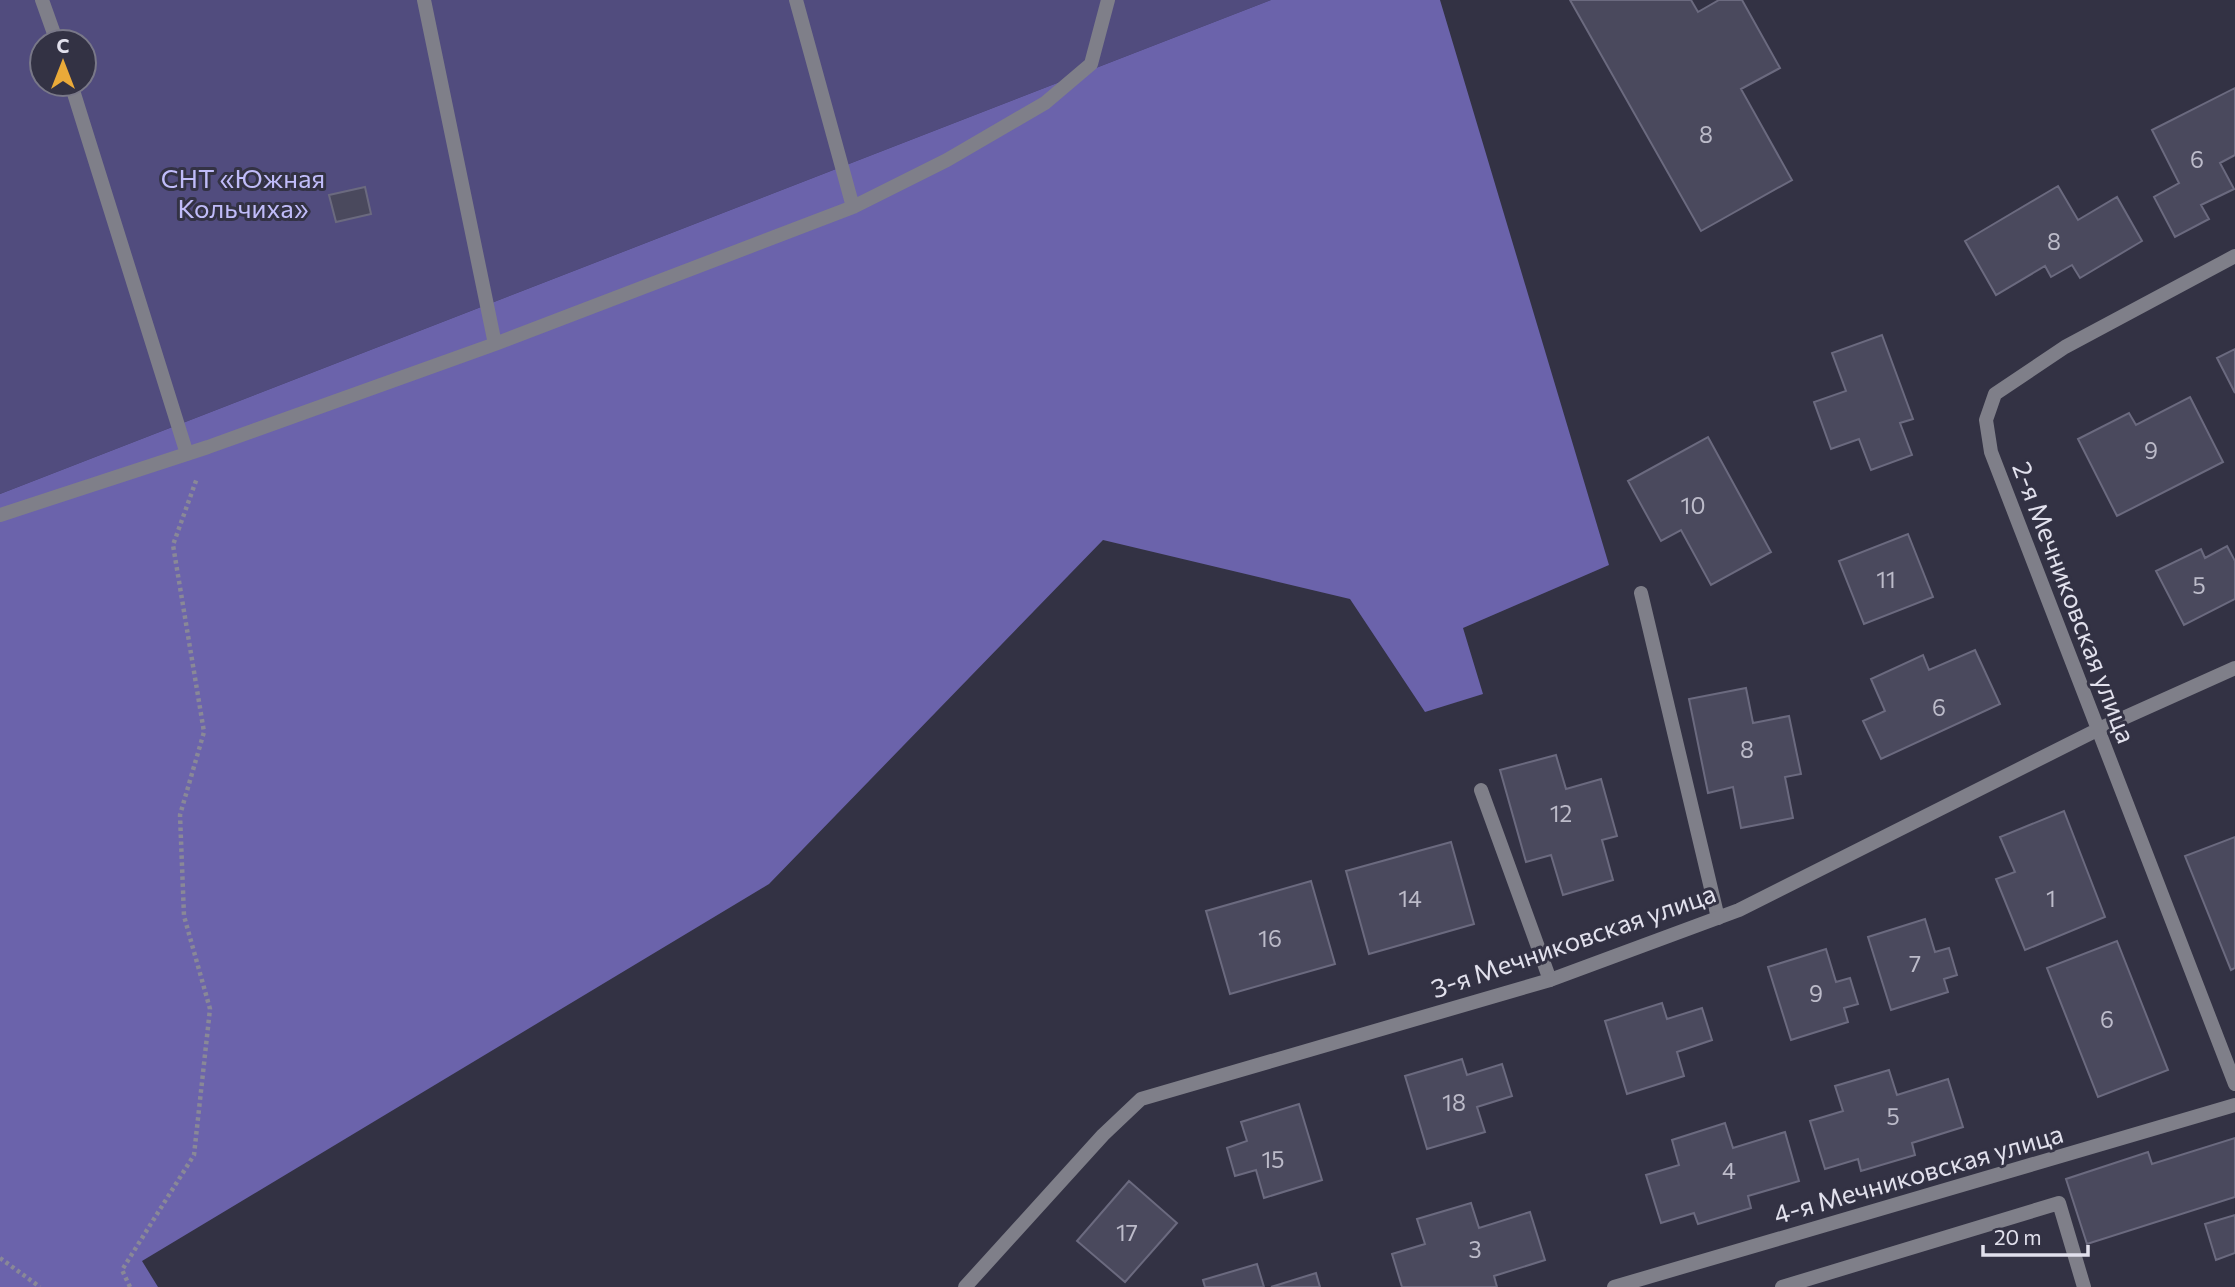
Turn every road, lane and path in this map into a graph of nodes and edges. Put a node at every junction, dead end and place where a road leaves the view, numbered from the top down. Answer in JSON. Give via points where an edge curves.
{"nodes":[{"id":1,"x":42,"y":0,"type":"edge"},
{"id":2,"x":424,"y":0,"type":"edge"},
{"id":3,"x":796,"y":0,"type":"edge"},
{"id":4,"x":1108,"y":0,"type":"edge"},
{"id":5,"x":52,"y":28,"type":"edge"},
{"id":6,"x":75,"y":98,"type":"edge"},
{"id":7,"x":853,"y":207,"type":"junction"},
{"id":8,"x":2235,"y":256,"type":"edge"},
{"id":9,"x":495,"y":344,"type":"junction"},
{"id":10,"x":208,"y":447,"type":"junction"},
{"id":11,"x":187,"y":454,"type":"junction"},
{"id":12,"x":0,"y":515,"type":"edge"},
{"id":13,"x":1641,"y":593,"type":"dead end"},
{"id":14,"x":2235,"y":668,"type":"edge"},
{"id":15,"x":2099,"y":729,"type":"junction"},
{"id":16,"x":1481,"y":790,"type":"dead end"},
{"id":17,"x":1718,"y":918,"type":"junction"},
{"id":18,"x":1550,"y":980,"type":"junction"},
{"id":19,"x":2235,"y":1084,"type":"edge"},
{"id":20,"x":2235,"y":1105,"type":"edge"},
{"id":21,"x":0,"y":1258,"type":"edge"},
{"id":22,"x":40,"y":1287,"type":"edge"},
{"id":23,"x":130,"y":1287,"type":"edge"},
{"id":24,"x":965,"y":1287,"type":"edge"},
{"id":25,"x":1614,"y":1287,"type":"edge"},
{"id":26,"x":1782,"y":1287,"type":"edge"},
{"id":27,"x":2084,"y":1287,"type":"edge"}],
"edges":[{"from":1,"to":5,"type":"street"},
{"from":2,"to":9,"type":"street"},
{"from":3,"to":7,"type":"street"},
{"from":4,"to":7,"type":"street","via":[[1091,64],[1045,103]]},
{"from":6,"to":11,"type":"street"},
{"from":7,"to":9,"type":"street"},
{"from":8,"to":15,"type":"street","name":"2-я Мечниковская улица","via":[[2065,347],[1995,394],[1986,420],[1990,452]]},
{"from":9,"to":10,"type":"street"},
{"from":10,"to":11,"type":"street"},
{"from":10,"to":23,"type":"path","via":[[173,545],[204,732],[180,815],[184,916],[210,1009],[194,1155],[122,1270]]},
{"from":11,"to":12,"type":"street"},
{"from":13,"to":17,"type":"street"},
{"from":14,"to":15,"type":"street","name":"3-я Мечниковская улица"},
{"from":15,"to":17,"type":"street","name":"3-я Мечниковская улица"},
{"from":15,"to":19,"type":"street","name":"2-я Мечниковская улица"},
{"from":16,"to":18,"type":"street"},
{"from":17,"to":18,"type":"street","name":"3-я Мечниковская улица"},
{"from":18,"to":24,"type":"street","name":"3-я Мечниковская улица","via":[[1141,1099]]},
{"from":20,"to":25,"type":"street","name":"4-я Мечниковская улица"},
{"from":21,"to":22,"type":"path"},
{"from":26,"to":27,"type":"street","via":[[2059,1203]]}]}
